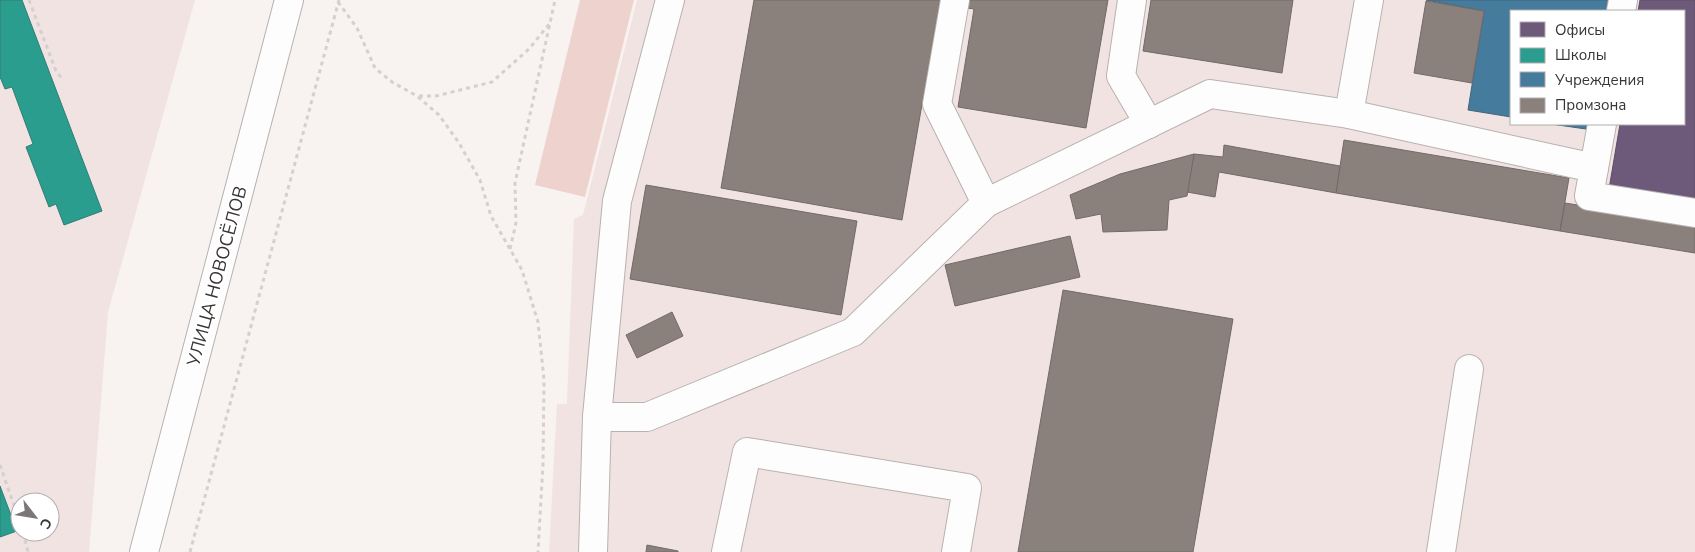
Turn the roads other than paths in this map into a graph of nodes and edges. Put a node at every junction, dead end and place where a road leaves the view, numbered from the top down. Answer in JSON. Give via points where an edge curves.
{"nodes":[{"id":1,"x":289,"y":0,"type":"edge"},
{"id":2,"x":670,"y":0,"type":"edge"},
{"id":3,"x":955,"y":0,"type":"edge"},
{"id":4,"x":1132,"y":0,"type":"edge"},
{"id":5,"x":1369,"y":0,"type":"edge"},
{"id":6,"x":1349,"y":114,"type":"junction"},
{"id":7,"x":1149,"y":124,"type":"junction"},
{"id":8,"x":1602,"y":125,"type":"edge"},
{"id":9,"x":1594,"y":168,"type":"junction"},
{"id":10,"x":986,"y":203,"type":"junction"},
{"id":11,"x":1695,"y":213,"type":"edge"},
{"id":12,"x":1469,"y":369,"type":"dead end"},
{"id":13,"x":597,"y":417,"type":"junction"},
{"id":14,"x":144,"y":552,"type":"edge"},
{"id":15,"x":593,"y":552,"type":"edge"},
{"id":16,"x":726,"y":552,"type":"edge"},
{"id":17,"x":956,"y":552,"type":"edge"},
{"id":18,"x":1441,"y":552,"type":"edge"}],
"edges":[{"from":1,"to":14,"type":"street","name":"УЛИЦА НОВОСЁЛОВ"},
{"from":2,"to":13,"type":"street","via":[[617,201]]},
{"from":3,"to":10,"type":"street","via":[[937,104]]},
{"from":4,"to":7,"type":"street","via":[[1121,76]]},
{"from":5,"to":6,"type":"street"},
{"from":6,"to":7,"type":"street","via":[[1210,94]]},
{"from":6,"to":9,"type":"street"},
{"from":7,"to":10,"type":"street"},
{"from":8,"to":9,"type":"street"},
{"from":9,"to":11,"type":"street","via":[[1589,196]]},
{"from":10,"to":13,"type":"street","via":[[853,332],[647,417]]},
{"from":12,"to":18,"type":"street"},
{"from":13,"to":15,"type":"street"},
{"from":16,"to":17,"type":"street","via":[[747,452],[967,488]]}]}
